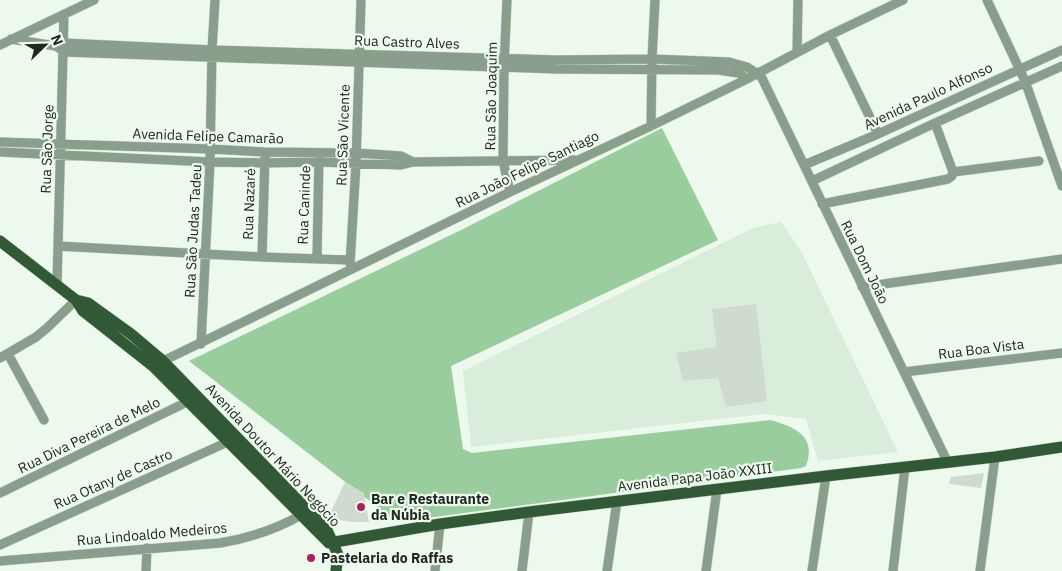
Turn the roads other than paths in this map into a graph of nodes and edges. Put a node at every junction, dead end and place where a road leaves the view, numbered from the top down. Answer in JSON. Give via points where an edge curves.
{"nodes":[{"id":1,"x":94,"y":0,"type":"edge"},
{"id":2,"x":215,"y":0,"type":"edge"},
{"id":3,"x":361,"y":0,"type":"edge"},
{"id":4,"x":507,"y":0,"type":"edge"},
{"id":5,"x":655,"y":0,"type":"edge"},
{"id":6,"x":798,"y":0,"type":"edge"},
{"id":7,"x":903,"y":0,"type":"edge"},
{"id":8,"x":987,"y":0,"type":"edge"},
{"id":9,"x":64,"y":14,"type":"junction"},
{"id":10,"x":830,"y":35,"type":"junction"},
{"id":11,"x":14,"y":40,"type":"junction"},
{"id":12,"x":0,"y":45,"type":"edge"},
{"id":13,"x":61,"y":47,"type":"junction"},
{"id":14,"x":1062,"y":50,"type":"edge"},
{"id":15,"x":0,"y":51,"type":"edge"},
{"id":16,"x":797,"y":52,"type":"junction"},
{"id":17,"x":212,"y":53,"type":"junction"},
{"id":18,"x":360,"y":58,"type":"junction"},
{"id":19,"x":504,"y":63,"type":"junction"},
{"id":20,"x":652,"y":63,"type":"junction"},
{"id":21,"x":1062,"y":66,"type":"edge"},
{"id":22,"x":1020,"y":68,"type":"junction"},
{"id":23,"x":758,"y":72,"type":"junction"},
{"id":24,"x":747,"y":78,"type":"junction"},
{"id":25,"x":1025,"y":81,"type":"junction"},
{"id":26,"x":935,"y":123,"type":"junction"},
{"id":27,"x":650,"y":126,"type":"junction"},
{"id":28,"x":878,"y":134,"type":"junction"},
{"id":29,"x":0,"y":142,"type":"edge"},
{"id":30,"x":61,"y":149,"type":"junction"},
{"id":31,"x":210,"y":149,"type":"junction"},
{"id":32,"x":0,"y":152,"type":"edge"},
{"id":33,"x":265,"y":152,"type":"junction"},
{"id":34,"x":356,"y":154,"type":"junction"},
{"id":35,"x":319,"y":158,"type":"junction"},
{"id":36,"x":578,"y":160,"type":"junction"},
{"id":37,"x":503,"y":161,"type":"junction"},
{"id":38,"x":210,"y":162,"type":"junction"},
{"id":39,"x":413,"y":162,"type":"junction"},
{"id":40,"x":1039,"y":162,"type":"dead end"},
{"id":41,"x":264,"y":163,"type":"junction"},
{"id":42,"x":356,"y":164,"type":"junction"},
{"id":43,"x":804,"y":165,"type":"junction"},
{"id":44,"x":953,"y":172,"type":"junction"},
{"id":45,"x":812,"y":181,"type":"junction"},
{"id":46,"x":1062,"y":186,"type":"edge"},
{"id":47,"x":510,"y":192,"type":"junction"},
{"id":48,"x":822,"y":204,"type":"junction"},
{"id":49,"x":0,"y":241,"type":"edge"},
{"id":50,"x":58,"y":246,"type":"junction"},
{"id":51,"x":205,"y":254,"type":"junction"},
{"id":52,"x":262,"y":257,"type":"junction"},
{"id":53,"x":317,"y":258,"type":"junction"},
{"id":54,"x":1062,"y":259,"type":"edge"},
{"id":55,"x":350,"y":260,"type":"junction"},
{"id":56,"x":350,"y":270,"type":"junction"},
{"id":57,"x":57,"y":284,"type":"junction"},
{"id":58,"x":862,"y":287,"type":"junction"},
{"id":59,"x":76,"y":300,"type":"junction"},
{"id":60,"x":201,"y":344,"type":"junction"},
{"id":61,"x":1062,"y":353,"type":"edge"},
{"id":62,"x":4,"y":356,"type":"edge"},
{"id":63,"x":163,"y":361,"type":"junction"},
{"id":64,"x":904,"y":372,"type":"junction"},
{"id":65,"x":189,"y":401,"type":"junction"},
{"id":66,"x":44,"y":420,"type":"dead end"},
{"id":67,"x":233,"y":440,"type":"junction"},
{"id":68,"x":1061,"y":448,"type":"edge"},
{"id":69,"x":995,"y":457,"type":"junction"},
{"id":70,"x":948,"y":463,"type":"junction"},
{"id":71,"x":905,"y":467,"type":"junction"},
{"id":72,"x":826,"y":476,"type":"junction"},
{"id":73,"x":717,"y":489,"type":"junction"},
{"id":74,"x":0,"y":493,"type":"edge"},
{"id":75,"x":617,"y":501,"type":"junction"},
{"id":76,"x":529,"y":512,"type":"junction"},
{"id":77,"x":301,"y":515,"type":"junction"},
{"id":78,"x":440,"y":524,"type":"junction"},
{"id":79,"x":333,"y":542,"type":"junction"},
{"id":80,"x":0,"y":545,"type":"edge"},
{"id":81,"x":147,"y":548,"type":"junction"},
{"id":82,"x":0,"y":561,"type":"edge"},
{"id":83,"x":146,"y":571,"type":"edge"},
{"id":84,"x":336,"y":571,"type":"edge"},
{"id":85,"x":435,"y":571,"type":"edge"},
{"id":86,"x":522,"y":571,"type":"edge"},
{"id":87,"x":607,"y":571,"type":"edge"},
{"id":88,"x":706,"y":571,"type":"edge"},
{"id":89,"x":812,"y":571,"type":"edge"},
{"id":90,"x":893,"y":571,"type":"edge"},
{"id":91,"x":980,"y":571,"type":"edge"}],
"edges":[{"from":1,"to":9,"type":"street"},
{"from":2,"to":17,"type":"street","name":"Rua São Judas Tadeu"},
{"from":3,"to":18,"type":"street","name":"Rua São Vicente"},
{"from":4,"to":19,"type":"street","name":"Rua São Joaquim"},
{"from":5,"to":20,"type":"street"},
{"from":6,"to":16,"type":"street"},
{"from":7,"to":10,"type":"street","name":"Rua João Felipe Santiago"},
{"from":8,"to":22,"type":"street"},
{"from":9,"to":11,"type":"street"},
{"from":9,"to":13,"type":"street","name":"Rua São Jorge"},
{"from":10,"to":16,"type":"street","name":"Rua João Felipe Santiago"},
{"from":10,"to":28,"type":"street"},
{"from":11,"to":12,"type":"street"},
{"from":11,"to":13,"type":"street","name":"Rua Castro Alves"},
{"from":11,"to":15,"type":"street"},
{"from":13,"to":17,"type":"street","name":"Rua Castro Alves"},
{"from":13,"to":30,"type":"street","name":"Rua São Jorge"},
{"from":14,"to":22,"type":"street","name":"Avenida Paulo Alfonso"},
{"from":16,"to":23,"type":"street","name":"Rua João Felipe Santiago"},
{"from":17,"to":18,"type":"street","name":"Rua Castro Alves"},
{"from":17,"to":31,"type":"street","name":"Rua São Judas Tadeu"},
{"from":18,"to":19,"type":"street","name":"Rua Castro Alves"},
{"from":18,"to":34,"type":"street","name":"Rua São Vicente"},
{"from":19,"to":20,"type":"street","name":"Rua Castro Alves"},
{"from":19,"to":37,"type":"street","name":"Rua São Joaquim"},
{"from":20,"to":23,"type":"street","name":"Rua Castro Alves","via":[[729,62]]},
{"from":20,"to":24,"type":"street","name":"Rua Castro Alves","via":[[729,71]]},
{"from":20,"to":27,"type":"street"},
{"from":21,"to":25,"type":"street","name":"Avenida Paulo Alfonso"},
{"from":22,"to":25,"type":"street"},
{"from":22,"to":28,"type":"street","name":"Avenida Paulo Alfonso"},
{"from":23,"to":24,"type":"street","name":"Rua João Felipe Santiago"},
{"from":23,"to":43,"type":"street","name":"Rua Dom João"},
{"from":24,"to":27,"type":"street","name":"Rua João Felipe Santiago"},
{"from":25,"to":26,"type":"street","name":"Avenida Paulo Alfonso"},
{"from":25,"to":46,"type":"street"},
{"from":26,"to":44,"type":"street"},
{"from":26,"to":45,"type":"street","name":"Avenida Paulo Alfonso"},
{"from":27,"to":36,"type":"street","name":"Rua João Felipe Santiago"},
{"from":28,"to":43,"type":"street","name":"Avenida Paulo Alfonso"},
{"from":29,"to":30,"type":"street","name":"Avenida Felipe Camarão"},
{"from":30,"to":31,"type":"street","name":"Avenida Felipe Camarão"},
{"from":30,"to":32,"type":"street","name":"Avenida Felipe Camarão"},
{"from":30,"to":38,"type":"street","name":"Avenida Felipe Camarão"},
{"from":30,"to":50,"type":"street","name":"Rua São Jorge"},
{"from":31,"to":33,"type":"street","name":"Avenida Felipe Camarão"},
{"from":31,"to":38,"type":"street","name":"Rua São Judas Tadeu"},
{"from":33,"to":35,"type":"street","name":"Avenida Felipe Camarão"},
{"from":33,"to":41,"type":"street","name":"Rua Nazaré"},
{"from":34,"to":35,"type":"street","name":"Avenida Felipe Camarão"},
{"from":34,"to":39,"type":"street","name":"Avenida Felipe Camarão","via":[[401,156]]},
{"from":34,"to":42,"type":"street","name":"Rua São Vicente"},
{"from":35,"to":41,"type":"street","name":"Avenida Felipe Camarão"},
{"from":35,"to":42,"type":"street","name":"Avenida Felipe Camarão"},
{"from":35,"to":53,"type":"street","name":"Rua Caninde"},
{"from":36,"to":37,"type":"street","name":"Avenida Felipe Camarão"},
{"from":36,"to":47,"type":"street","name":"Rua João Felipe Santiago"},
{"from":37,"to":39,"type":"street","name":"Avenida Felipe Camarão"},
{"from":37,"to":47,"type":"street","name":"Rua São Joaquim"},
{"from":38,"to":41,"type":"street","name":"Avenida Felipe Camarão"},
{"from":38,"to":51,"type":"street","name":"Rua São Judas Tadeu"},
{"from":39,"to":42,"type":"street","name":"Avenida Felipe Camarão","via":[[401,165]]},
{"from":40,"to":44,"type":"street"},
{"from":41,"to":52,"type":"street","name":"Rua Nazaré"},
{"from":42,"to":55,"type":"street","name":"Rua São Vicente"},
{"from":43,"to":45,"type":"street","name":"Rua Dom João"},
{"from":44,"to":48,"type":"street","via":[[948,178]]},
{"from":45,"to":48,"type":"street","name":"Rua Dom João"},
{"from":47,"to":56,"type":"street","name":"Rua João Felipe Santiago"},
{"from":48,"to":58,"type":"street","name":"Rua Dom João"},
{"from":49,"to":57,"type":"main road","name":"Avenida Doutor Mário Negócio"},
{"from":50,"to":51,"type":"street"},
{"from":50,"to":57,"type":"street","name":"Rua São Jorge"},
{"from":51,"to":52,"type":"street"},
{"from":51,"to":60,"type":"street","name":"Rua São Judas Tadeu"},
{"from":52,"to":53,"type":"street"},
{"from":53,"to":55,"type":"street"},
{"from":54,"to":58,"type":"street"},
{"from":55,"to":56,"type":"street","name":"Rua São Vicente"},
{"from":56,"to":60,"type":"street","name":"Rua João Felipe Santiago"},
{"from":57,"to":59,"type":"main road","name":"Avenida Doutor Mário Negócio"},
{"from":58,"to":64,"type":"street","name":"Rua Dom João"},
{"from":59,"to":62,"type":"street","via":[[24,346]]},
{"from":59,"to":63,"type":"main road","name":"Avenida Doutor Mário Negócio","via":[[88,303]]},
{"from":59,"to":65,"type":"main road","name":"Avenida Doutor Mário Negócio","via":[[83,311],[154,367]]},
{"from":60,"to":63,"type":"street","name":"Rua João Felipe Santiago"},
{"from":61,"to":64,"type":"street","name":"Rua Boa Vista"},
{"from":62,"to":66,"type":"street"},
{"from":63,"to":67,"type":"main road","name":"Avenida Doutor Mário Negócio"},
{"from":64,"to":70,"type":"street","name":"Rua Dom João"},
{"from":65,"to":67,"type":"main road","name":"Avenida Doutor Mário Negócio"},
{"from":65,"to":74,"type":"street","name":"Rua Diva Pereira de Melo"},
{"from":67,"to":77,"type":"main road","name":"Avenida Doutor Mário Negócio"},
{"from":67,"to":79,"type":"main road","name":"Avenida Doutor Mário Negócio","via":[[327,530]]},
{"from":67,"to":80,"type":"street","name":"Rua Otany de Castro"},
{"from":68,"to":69,"type":"main road","name":"Avenida Papa João XXIII"},
{"from":69,"to":70,"type":"main road","name":"Avenida Papa João XXIII"},
{"from":69,"to":91,"type":"street"},
{"from":70,"to":71,"type":"main road","name":"Avenida Papa João XXIII"},
{"from":71,"to":72,"type":"main road","name":"Avenida Papa João XXIII"},
{"from":71,"to":90,"type":"street"},
{"from":72,"to":73,"type":"main road","name":"Avenida Papa João XXIII"},
{"from":72,"to":89,"type":"street"},
{"from":73,"to":75,"type":"main road","name":"Avenida Papa João XXIII"},
{"from":73,"to":88,"type":"street"},
{"from":75,"to":76,"type":"main road","name":"Avenida Papa João XXIII"},
{"from":75,"to":87,"type":"street"},
{"from":76,"to":78,"type":"main road","name":"Avenida Papa João XXIII"},
{"from":76,"to":86,"type":"street"},
{"from":77,"to":79,"type":"main road","name":"Avenida Doutor Mário Negócio","via":[[327,542]]},
{"from":77,"to":81,"type":"street","name":"Rua Lindoaldo Medeiros","via":[[248,538]]},
{"from":78,"to":79,"type":"main road","name":"Avenida Papa João XXIII"},
{"from":78,"to":85,"type":"street"},
{"from":79,"to":84,"type":"main road","via":[[338,555]]},
{"from":81,"to":82,"type":"street","name":"Rua Lindoaldo Medeiros"},
{"from":81,"to":83,"type":"street"}]}
